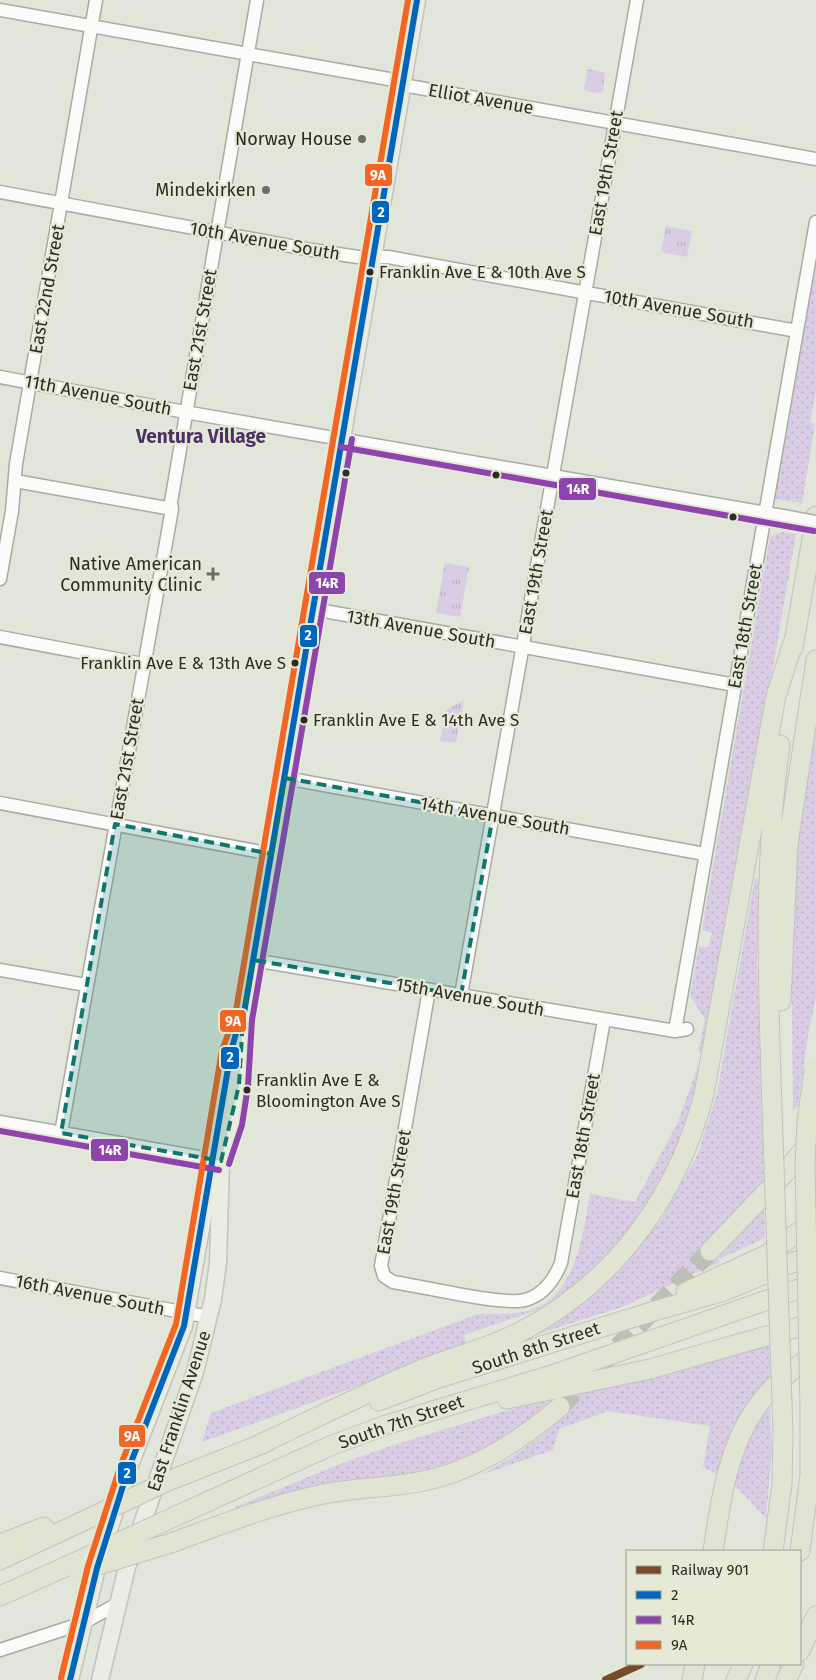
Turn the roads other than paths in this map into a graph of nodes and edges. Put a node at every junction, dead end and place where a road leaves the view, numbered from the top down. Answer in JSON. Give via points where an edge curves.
{"nodes":[{"id":1,"x":96,"y":0,"type":"edge"},
{"id":2,"x":257,"y":0,"type":"edge"},
{"id":3,"x":417,"y":0,"type":"edge"},
{"id":4,"x":637,"y":0,"type":"edge"},
{"id":5,"x":0,"y":10,"type":"edge"},
{"id":6,"x":92,"y":26,"type":"junction"},
{"id":7,"x":248,"y":54,"type":"junction"},
{"id":8,"x":402,"y":85,"type":"junction"},
{"id":9,"x":615,"y":123,"type":"junction"},
{"id":10,"x":816,"y":159,"type":"edge"},
{"id":11,"x":0,"y":192,"type":"edge"},
{"id":12,"x":61,"y":204,"type":"junction"},
{"id":13,"x":816,"y":222,"type":"edge"},
{"id":14,"x":217,"y":233,"type":"junction"},
{"id":15,"x":373,"y":258,"type":"junction"},
{"id":16,"x":585,"y":292,"type":"junction"},
{"id":17,"x":797,"y":331,"type":"junction"},
{"id":18,"x":0,"y":376,"type":"edge"},
{"id":19,"x":31,"y":382,"type":"junction"},
{"id":20,"x":185,"y":412,"type":"junction"},
{"id":21,"x":343,"y":438,"type":"junction"},
{"id":22,"x":552,"y":475,"type":"junction"},
{"id":23,"x":14,"y":487,"type":"junction"},
{"id":24,"x":0,"y":490,"type":"edge"},
{"id":25,"x":172,"y":509,"type":"junction"},
{"id":26,"x":764,"y":513,"type":"junction"},
{"id":27,"x":816,"y":516,"type":"edge"},
{"id":28,"x":816,"y":522,"type":"edge"},
{"id":29,"x":0,"y":579,"type":"edge"},
{"id":30,"x":313,"y":609,"type":"junction"},
{"id":31,"x":0,"y":637,"type":"edge"},
{"id":32,"x":795,"y":637,"type":"junction"},
{"id":33,"x":522,"y":647,"type":"junction"},
{"id":34,"x":816,"y":660,"type":"edge"},
{"id":35,"x":143,"y":664,"type":"junction"},
{"id":36,"x":734,"y":685,"type":"junction"},
{"id":37,"x":284,"y":778,"type":"junction"},
{"id":38,"x":0,"y":803,"type":"edge"},
{"id":39,"x":493,"y":815,"type":"junction"},
{"id":40,"x":115,"y":824,"type":"junction"},
{"id":41,"x":272,"y":854,"type":"junction"},
{"id":42,"x":705,"y":854,"type":"junction"},
{"id":43,"x":253,"y":960,"type":"junction"},
{"id":44,"x":0,"y":970,"type":"edge"},
{"id":45,"x":86,"y":985,"type":"junction"},
{"id":46,"x":429,"y":990,"type":"junction"},
{"id":47,"x":461,"y":995,"type":"junction"},
{"id":48,"x":604,"y":1020,"type":"junction"},
{"id":49,"x":681,"y":1030,"type":"joint"},
{"id":50,"x":815,"y":1064,"type":"edge"},
{"id":51,"x":772,"y":1108,"type":"junction"},
{"id":52,"x":0,"y":1122,"type":"edge"},
{"id":53,"x":61,"y":1133,"type":"junction"},
{"id":54,"x":816,"y":1134,"type":"edge"},
{"id":55,"x":216,"y":1160,"type":"junction"},
{"id":56,"x":816,"y":1220,"type":"edge"},
{"id":57,"x":710,"y":1250,"type":"tunnel mouth"},
{"id":58,"x":563,"y":1253,"type":"joint"},
{"id":59,"x":816,"y":1253,"type":"edge"},
{"id":60,"x":0,"y":1278,"type":"edge"},
{"id":61,"x":816,"y":1283,"type":"edge"},
{"id":62,"x":816,"y":1291,"type":"edge"},
{"id":63,"x":186,"y":1312,"type":"junction"},
{"id":64,"x":209,"y":1317,"type":"junction"},
{"id":65,"x":816,"y":1322,"type":"edge"},
{"id":66,"x":606,"y":1326,"type":"junction"},
{"id":67,"x":690,"y":1328,"type":"junction"},
{"id":68,"x":816,"y":1354,"type":"edge"},
{"id":69,"x":560,"y":1407,"type":"tunnel mouth"},
{"id":70,"x":386,"y":1425,"type":"junction"},
{"id":71,"x":256,"y":1446,"type":"junction"},
{"id":72,"x":80,"y":1518,"type":"junction"},
{"id":73,"x":0,"y":1544,"type":"edge"},
{"id":74,"x":713,"y":1550,"type":"edge"},
{"id":75,"x":774,"y":1550,"type":"edge"},
{"id":76,"x":800,"y":1550,"type":"edge"},
{"id":77,"x":0,"y":1560,"type":"edge"},
{"id":78,"x":62,"y":1572,"type":"junction"},
{"id":79,"x":0,"y":1597,"type":"edge"},
{"id":80,"x":119,"y":1603,"type":"junction"},
{"id":81,"x":816,"y":1616,"type":"edge"},
{"id":82,"x":83,"y":1623,"type":"junction"},
{"id":83,"x":801,"y":1648,"type":"edge"},
{"id":84,"x":0,"y":1650,"type":"edge"},
{"id":85,"x":695,"y":1665,"type":"edge"},
{"id":86,"x":771,"y":1665,"type":"edge"},
{"id":87,"x":793,"y":1665,"type":"edge"},
{"id":88,"x":70,"y":1680,"type":"edge"},
{"id":89,"x":100,"y":1680,"type":"edge"},
{"id":90,"x":692,"y":1680,"type":"edge"},
{"id":91,"x":765,"y":1680,"type":"edge"},
{"id":92,"x":786,"y":1680,"type":"edge"}],
"edges":[{"from":1,"to":6,"type":"street","name":"East 22nd Street"},
{"from":2,"to":7,"type":"street","name":"East 21st Street"},
{"from":3,"to":8,"type":"main road","name":"East Franklin Avenue"},
{"from":4,"to":9,"type":"street","name":"East 19th Street"},
{"from":5,"to":6,"type":"street","name":"Elliot Avenue"},
{"from":6,"to":7,"type":"street","name":"Elliot Avenue"},
{"from":6,"to":12,"type":"street","name":"East 22nd Street"},
{"from":7,"to":8,"type":"street","name":"Elliot Avenue","via":[[389,79]]},
{"from":7,"to":14,"type":"street","name":"East 21st Street"},
{"from":8,"to":9,"type":"street","name":"Elliot Avenue"},
{"from":8,"to":15,"type":"main road","name":"East Franklin Avenue"},
{"from":9,"to":10,"type":"street","name":"Elliot Avenue"},
{"from":9,"to":16,"type":"street","name":"East 19th Street"},
{"from":11,"to":12,"type":"street","name":"10th Avenue South"},
{"from":12,"to":14,"type":"street","name":"10th Avenue South"},
{"from":12,"to":19,"type":"street","name":"East 22nd Street"},
{"from":13,"to":17,"type":"street","name":"East 18th Street"},
{"from":14,"to":15,"type":"street","name":"10th Avenue South"},
{"from":14,"to":20,"type":"street","name":"East 21st Street"},
{"from":15,"to":16,"type":"street","name":"10th Avenue South","via":[[388,257]]},
{"from":15,"to":21,"type":"main road","name":"East Franklin Avenue"},
{"from":16,"to":17,"type":"street","name":"10th Avenue South"},
{"from":16,"to":22,"type":"street","name":"East 19th Street"},
{"from":17,"to":26,"type":"street","name":"East 18th Street"},
{"from":18,"to":19,"type":"street","name":"11th Avenue South"},
{"from":19,"to":20,"type":"street","name":"11th Avenue South"},
{"from":19,"to":23,"type":"street","name":"East 22nd Street"},
{"from":20,"to":21,"type":"street","name":"11th Avenue South"},
{"from":20,"to":25,"type":"street","name":"East 21st Street","via":[[170,502]]},
{"from":21,"to":22,"type":"street","name":"11th Avenue South"},
{"from":21,"to":30,"type":"main road","name":"East Franklin Avenue"},
{"from":22,"to":26,"type":"street","name":"11th Avenue South"},
{"from":22,"to":33,"type":"street","name":"East 19th Street"},
{"from":23,"to":24,"type":"street"},
{"from":23,"to":25,"type":"street"},
{"from":23,"to":29,"type":"street","name":"East 22nd Street"},
{"from":25,"to":35,"type":"street","name":"East 21st Street"},
{"from":26,"to":28,"type":"street","name":"11th Avenue South","bridge":true},
{"from":26,"to":36,"type":"street","name":"East 18th Street"},
{"from":27,"to":32,"type":"highway"},
{"from":30,"to":33,"type":"street","name":"13th Avenue South"},
{"from":30,"to":37,"type":"main road","name":"East Franklin Avenue"},
{"from":31,"to":35,"type":"street"},
{"from":32,"to":51,"type":"highway","via":[[771,822],[769,1022]]},
{"from":32,"to":71,"type":"highway","via":[[776,696],[704,1094],[692,1137],[649,1220],[609,1269],[569,1303],[540,1321],[505,1339],[412,1373]]},
{"from":33,"to":36,"type":"street","name":"13th Avenue South"},
{"from":33,"to":39,"type":"street","name":"East 19th Street"},
{"from":34,"to":51,"type":"highway","via":[[788,844],[781,1010]]},
{"from":35,"to":40,"type":"street","name":"East 21st Street"},
{"from":36,"to":42,"type":"street","name":"East 18th Street"},
{"from":37,"to":39,"type":"street","name":"14th Avenue South"},
{"from":37,"to":41,"type":"main road","name":"East Franklin Avenue"},
{"from":38,"to":40,"type":"street"},
{"from":39,"to":42,"type":"street","name":"14th Avenue South"},
{"from":39,"to":47,"type":"street","name":"East 19th Street"},
{"from":40,"to":41,"type":"street"},
{"from":40,"to":45,"type":"street","name":"East 21st Street"},
{"from":41,"to":43,"type":"main road","name":"East Franklin Avenue"},
{"from":42,"to":49,"type":"street","name":"East 18th Street"},
{"from":43,"to":46,"type":"street","name":"15th Avenue South"},
{"from":43,"to":55,"type":"main road","name":"East Franklin Avenue","via":[[243,1020],[231,1051]]},
{"from":44,"to":45,"type":"street"},
{"from":45,"to":53,"type":"street","name":"East 21st Street"},
{"from":46,"to":47,"type":"street","name":"15th Avenue South"},
{"from":46,"to":58,"type":"street","name":"East 19th Street","via":[[380,1266],[384,1276],[393,1282],[514,1302],[539,1294],[548,1286],[556,1276]]},
{"from":47,"to":48,"type":"street","name":"15th Avenue South"},
{"from":48,"to":49,"type":"street","name":"15th Avenue South"},
{"from":48,"to":58,"type":"street","name":"East 18th Street"},
{"from":50,"to":76,"type":"highway","bridge":true,"via":[[804,1165],[810,1467]]},
{"from":51,"to":75,"type":"highway","bridge":true,"via":[[783,1432],[783,1466]]},
{"from":52,"to":53,"type":"street"},
{"from":53,"to":55,"type":"street"},
{"from":54,"to":57,"type":"highway","via":[[783,1175]]},
{"from":55,"to":63,"type":"main road","name":"East Franklin Avenue"},
{"from":55,"to":64,"type":"main road","name":"East Franklin Avenue","via":[[218,1263]]},
{"from":56,"to":66,"type":"highway","via":[[751,1263]]},
{"from":59,"to":66,"type":"highway","name":"South 8th Street","via":[[724,1291]]},
{"from":60,"to":63,"type":"street","name":"16th Avenue South"},
{"from":61,"to":67,"type":"highway","name":"South 7th Street"},
{"from":62,"to":67,"type":"highway"},
{"from":63,"to":64,"type":"street","name":"16th Avenue South"},
{"from":63,"to":82,"type":"main road","name":"East Franklin Avenue","via":[[180,1340],[128,1470]]},
{"from":64,"to":80,"type":"main road","name":"East Franklin Avenue","via":[[195,1372],[127,1567]]},
{"from":65,"to":70,"type":"highway","via":[[650,1369]]},
{"from":66,"to":71,"type":"highway","name":"South 8th Street","via":[[439,1378]]},
{"from":67,"to":70,"type":"highway","name":"South 7th Street"},
{"from":68,"to":74,"type":"highway","via":[[789,1373],[758,1405],[738,1439],[725,1478]]},
{"from":69,"to":78,"type":"highway","bridge":true,"via":[[504,1448],[469,1467],[437,1478],[303,1498],[251,1513],[171,1543]]},
{"from":70,"to":78,"type":"highway","name":"South 7th Street","bridge":true,"via":[[330,1446]]},
{"from":71,"to":72,"type":"highway","bridge":true},
{"from":72,"to":73,"type":"highway"},
{"from":72,"to":77,"type":"highway"},
{"from":78,"to":79,"type":"highway","name":"South 7th Street"},
{"from":80,"to":82,"type":"street"},
{"from":80,"to":89,"type":"main road","name":"East Franklin Avenue"},
{"from":81,"to":83,"type":"highway"},
{"from":82,"to":84,"type":"street"},
{"from":82,"to":88,"type":"main road","name":"East Franklin Avenue"},
{"from":85,"to":90,"type":"highway"},
{"from":86,"to":91,"type":"highway"},
{"from":87,"to":92,"type":"highway"}]}
